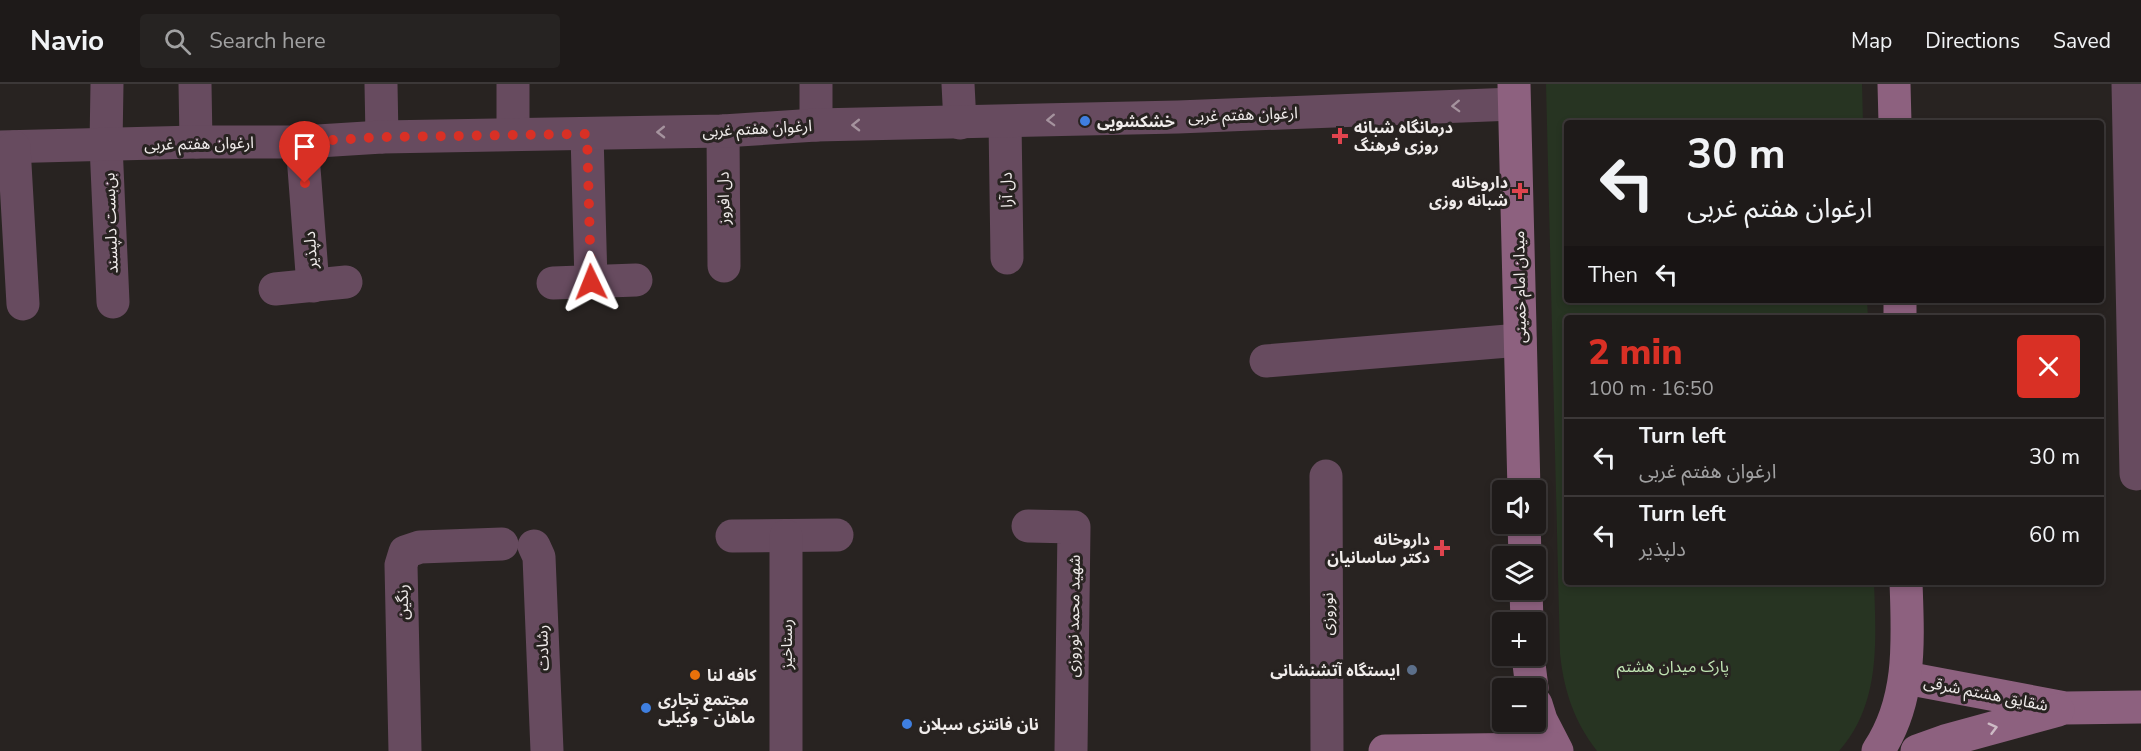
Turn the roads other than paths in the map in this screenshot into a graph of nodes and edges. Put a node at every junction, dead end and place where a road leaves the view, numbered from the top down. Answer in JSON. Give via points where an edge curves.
{"nodes":[{"id":1,"x":107,"y":84,"type":"edge"},
{"id":2,"x":195,"y":84,"type":"edge"},
{"id":3,"x":381,"y":84,"type":"edge"},
{"id":4,"x":513,"y":84,"type":"edge"},
{"id":5,"x":816,"y":84,"type":"edge"},
{"id":6,"x":958,"y":84,"type":"edge"},
{"id":7,"x":1894,"y":84,"type":"edge"},
{"id":8,"x":2128,"y":84,"type":"edge"},
{"id":9,"x":1514,"y":94,"type":"edge"},
{"id":10,"x":1895,"y":120,"type":"edge"},
{"id":11,"x":1005,"y":122,"type":"junction"},
{"id":12,"x":960,"y":123,"type":"junction"},
{"id":13,"x":816,"y":125,"type":"junction"},
{"id":14,"x":723,"y":131,"type":"junction"},
{"id":15,"x":513,"y":134,"type":"junction"},
{"id":16,"x":587,"y":134,"type":"junction"},
{"id":17,"x":382,"y":137,"type":"junction"},
{"id":18,"x":196,"y":142,"type":"junction"},
{"id":19,"x":302,"y":142,"type":"junction"},
{"id":20,"x":106,"y":145,"type":"junction"},
{"id":21,"x":7,"y":147,"type":"edge"},
{"id":22,"x":1008,"y":258,"type":"dead end"},
{"id":23,"x":724,"y":266,"type":"dead end"},
{"id":24,"x":636,"y":280,"type":"dead end"},
{"id":25,"x":346,"y":282,"type":"dead end"},
{"id":26,"x":591,"y":282,"type":"junction"},
{"id":27,"x":553,"y":283,"type":"dead end"},
{"id":28,"x":313,"y":286,"type":"junction"},
{"id":29,"x":275,"y":289,"type":"dead end"},
{"id":30,"x":113,"y":302,"type":"dead end"},
{"id":31,"x":22,"y":304,"type":"dead end"},
{"id":32,"x":1520,"y":340,"type":"junction"},
{"id":33,"x":1266,"y":361,"type":"dead end"},
{"id":34,"x":2136,"y":474,"type":"dead end"},
{"id":35,"x":1326,"y":476,"type":"dead end"},
{"id":36,"x":1524,"y":480,"type":"edge"},
{"id":37,"x":1028,"y":526,"type":"dead end"},
{"id":38,"x":837,"y":535,"type":"dead end"},
{"id":39,"x":732,"y":536,"type":"dead end"},
{"id":40,"x":786,"y":536,"type":"junction"},
{"id":41,"x":502,"y":544,"type":"dead end"},
{"id":42,"x":534,"y":546,"type":"dead end"},
{"id":43,"x":1906,"y":585,"type":"edge"},
{"id":44,"x":1906,"y":678,"type":"junction"},
{"id":45,"x":2141,"y":707,"type":"edge"},
{"id":46,"x":2066,"y":708,"type":"junction"},
{"id":47,"x":1546,"y":730,"type":"edge"},
{"id":48,"x":1936,"y":748,"type":"edge"},
{"id":49,"x":1556,"y":750,"type":"edge"},
{"id":50,"x":405,"y":751,"type":"edge"},
{"id":51,"x":546,"y":751,"type":"edge"},
{"id":52,"x":786,"y":751,"type":"edge"},
{"id":53,"x":1071,"y":751,"type":"edge"},
{"id":54,"x":1327,"y":751,"type":"edge"},
{"id":55,"x":1385,"y":751,"type":"edge"},
{"id":56,"x":1878,"y":751,"type":"edge"}],
"edges":[{"from":1,"to":20,"type":"street","name":"بن‌بست دلپسند"},
{"from":2,"to":18,"type":"street"},
{"from":3,"to":17,"type":"street"},
{"from":4,"to":15,"type":"street"},
{"from":5,"to":13,"type":"street"},
{"from":6,"to":12,"type":"street"},
{"from":7,"to":10,"type":"main road"},
{"from":8,"to":34,"type":"street"},
{"from":9,"to":11,"type":"street","name":"ارغوان هفتم غربی","one_way":true},
{"from":9,"to":32,"type":"main road","name":"میدان امام خمینی"},
{"from":11,"to":12,"type":"street","name":"ارغوان هفتم غربی"},
{"from":11,"to":22,"type":"street","name":"دل آرا"},
{"from":12,"to":13,"type":"street","name":"ارغوان هفتم غربی","one_way":true},
{"from":13,"to":14,"type":"street","name":"ارغوان هفتم غربی"},
{"from":14,"to":16,"type":"street","name":"ارغوان هفتم غربی","one_way":true},
{"from":14,"to":23,"type":"street","name":"دل افروز"},
{"from":15,"to":16,"type":"street","name":"ارغوان هفتم غربی"},
{"from":15,"to":17,"type":"street","name":"ارغوان هفتم غربی"},
{"from":16,"to":26,"type":"street"},
{"from":17,"to":19,"type":"street","name":"ارغوان هفتم غربی"},
{"from":18,"to":19,"type":"street","name":"ارغوان هفتم غربی"},
{"from":18,"to":20,"type":"street","name":"ارغوان هفتم غربی"},
{"from":19,"to":28,"type":"street","name":"دلپذیر"},
{"from":20,"to":21,"type":"street","name":"ارغوان هفتم غربی"},
{"from":20,"to":30,"type":"street","name":"بن‌بست دلپسند"},
{"from":21,"to":31,"type":"street"},
{"from":24,"to":26,"type":"street"},
{"from":25,"to":28,"type":"street"},
{"from":26,"to":27,"type":"street"},
{"from":28,"to":29,"type":"street"},
{"from":32,"to":33,"type":"street"},
{"from":32,"to":36,"type":"main road","name":"میدان امام خمینی"},
{"from":35,"to":54,"type":"street","name":"نوروزی"},
{"from":37,"to":53,"type":"street","name":"شهید محمد نوروزی","via":[[1074,527]]},
{"from":38,"to":40,"type":"street"},
{"from":39,"to":40,"type":"street"},
{"from":40,"to":52,"type":"street","name":"رستاخیز"},
{"from":41,"to":50,"type":"street","name":"رنگین","via":[[420,547],[405,552],[401,565]]},
{"from":42,"to":51,"type":"street","name":"رشادت","via":[[538,558]]},
{"from":43,"to":44,"type":"main road"},
{"from":44,"to":46,"type":"main road","name":"شقایق هشتم شرقی"},
{"from":44,"to":56,"type":"main road","via":[[1898,711]]},
{"from":45,"to":46,"type":"main road","name":"شقایق هشتم شرقی"},
{"from":48,"to":46,"type":"main road","name":"شقایق هشتم شرقی","one_way":true},
{"from":47,"to":49,"type":"main road"},
{"from":49,"to":55,"type":"main road"}]}
